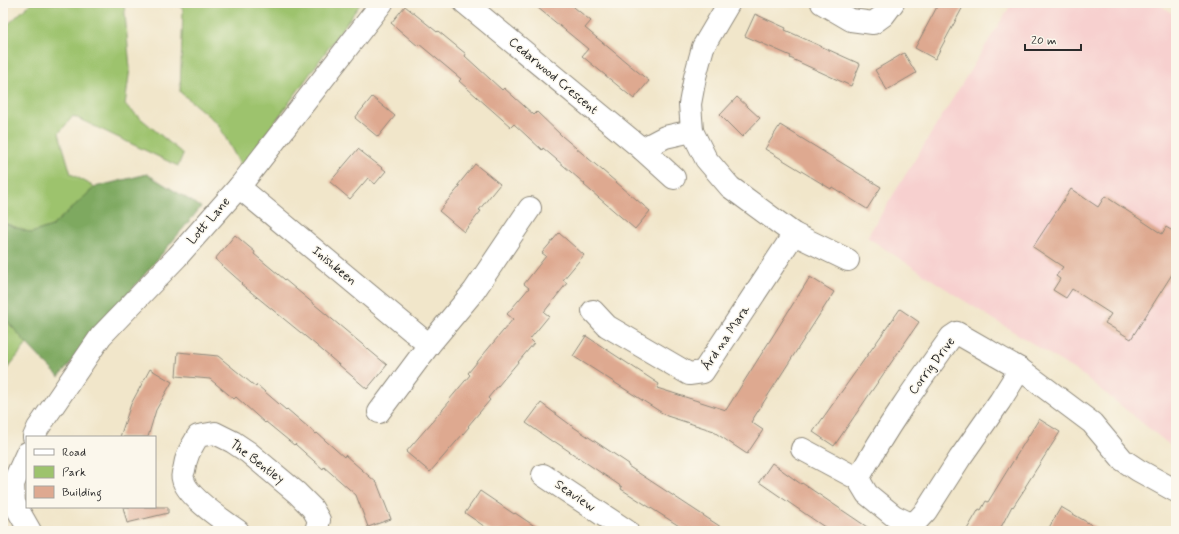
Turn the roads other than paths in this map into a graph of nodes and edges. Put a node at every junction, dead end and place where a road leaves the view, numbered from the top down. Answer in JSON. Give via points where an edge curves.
{"nodes":[{"id":1,"x":382,"y":3,"type":"edge"},
{"id":2,"x":465,"y":3,"type":"edge"},
{"id":3,"x":729,"y":3,"type":"edge"},
{"id":4,"x":822,"y":3,"type":"edge"},
{"id":5,"x":893,"y":3,"type":"edge"},
{"id":6,"x":692,"y":131,"type":"junction"},
{"id":7,"x":642,"y":149,"type":"junction"},
{"id":8,"x":674,"y":178,"type":"dead end"},
{"id":9,"x":239,"y":187,"type":"junction"},
{"id":10,"x":530,"y":208,"type":"dead end"},
{"id":11,"x":794,"y":234,"type":"junction"},
{"id":12,"x":848,"y":260,"type":"dead end"},
{"id":13,"x":593,"y":311,"type":"dead end"},
{"id":14,"x":429,"y":345,"type":"junction"},
{"id":15,"x":1020,"y":369,"type":"junction"},
{"id":16,"x":379,"y":412,"type":"dead end"},
{"id":17,"x":34,"y":436,"type":"edge"},
{"id":18,"x":802,"y":449,"type":"dead end"},
{"id":19,"x":26,"y":454,"type":"edge"},
{"id":20,"x":543,"y":475,"type":"dead end"},
{"id":21,"x":858,"y":479,"type":"junction"},
{"id":22,"x":1176,"y":491,"type":"edge"},
{"id":23,"x":9,"y":507,"type":"edge"},
{"id":24,"x":913,"y":528,"type":"edge"},
{"id":25,"x":30,"y":531,"type":"edge"},
{"id":26,"x":238,"y":531,"type":"edge"},
{"id":27,"x":316,"y":531,"type":"edge"},
{"id":28,"x":627,"y":531,"type":"edge"}],
"edges":[{"from":1,"to":9,"type":"street","name":"Lott Lane"},
{"from":2,"to":7,"type":"street","name":"Cedarwood Crescent"},
{"from":3,"to":6,"type":"street","via":[[703,47],[690,104]]},
{"from":4,"to":5,"type":"street","via":[[851,20],[873,23],[884,16]]},
{"from":6,"to":7,"type":"street","via":[[665,137]]},
{"from":6,"to":11,"type":"street","via":[[706,159],[730,187]]},
{"from":7,"to":8,"type":"street","name":"Cedarwood Crescent"},
{"from":9,"to":14,"type":"street","name":"Inishkeen"},
{"from":9,"to":17,"type":"street","name":"Lott Lane","via":[[177,258],[101,336]]},
{"from":10,"to":14,"type":"street","via":[[474,291]]},
{"from":11,"to":12,"type":"street"},
{"from":11,"to":13,"type":"street","name":"Árd na Mara","via":[[703,372],[689,374],[607,326]]},
{"from":14,"to":16,"type":"street"},
{"from":15,"to":21,"type":"street","name":"Corrig Drive","via":[[958,333],[951,338],[910,395]]},
{"from":15,"to":22,"type":"street","via":[[1092,423],[1123,460]]},
{"from":15,"to":24,"type":"street"},
{"from":18,"to":21,"type":"street"},
{"from":19,"to":23,"type":"street","via":[[13,484]]},
{"from":20,"to":28,"type":"street","name":"Seaview"},
{"from":21,"to":24,"type":"street","via":[[867,494]]},
{"from":23,"to":25,"type":"street"},
{"from":26,"to":27,"type":"street","name":"The Bentley","via":[[190,493],[183,478],[188,452],[198,436],[215,433],[248,452],[312,508],[319,520]]}]}
